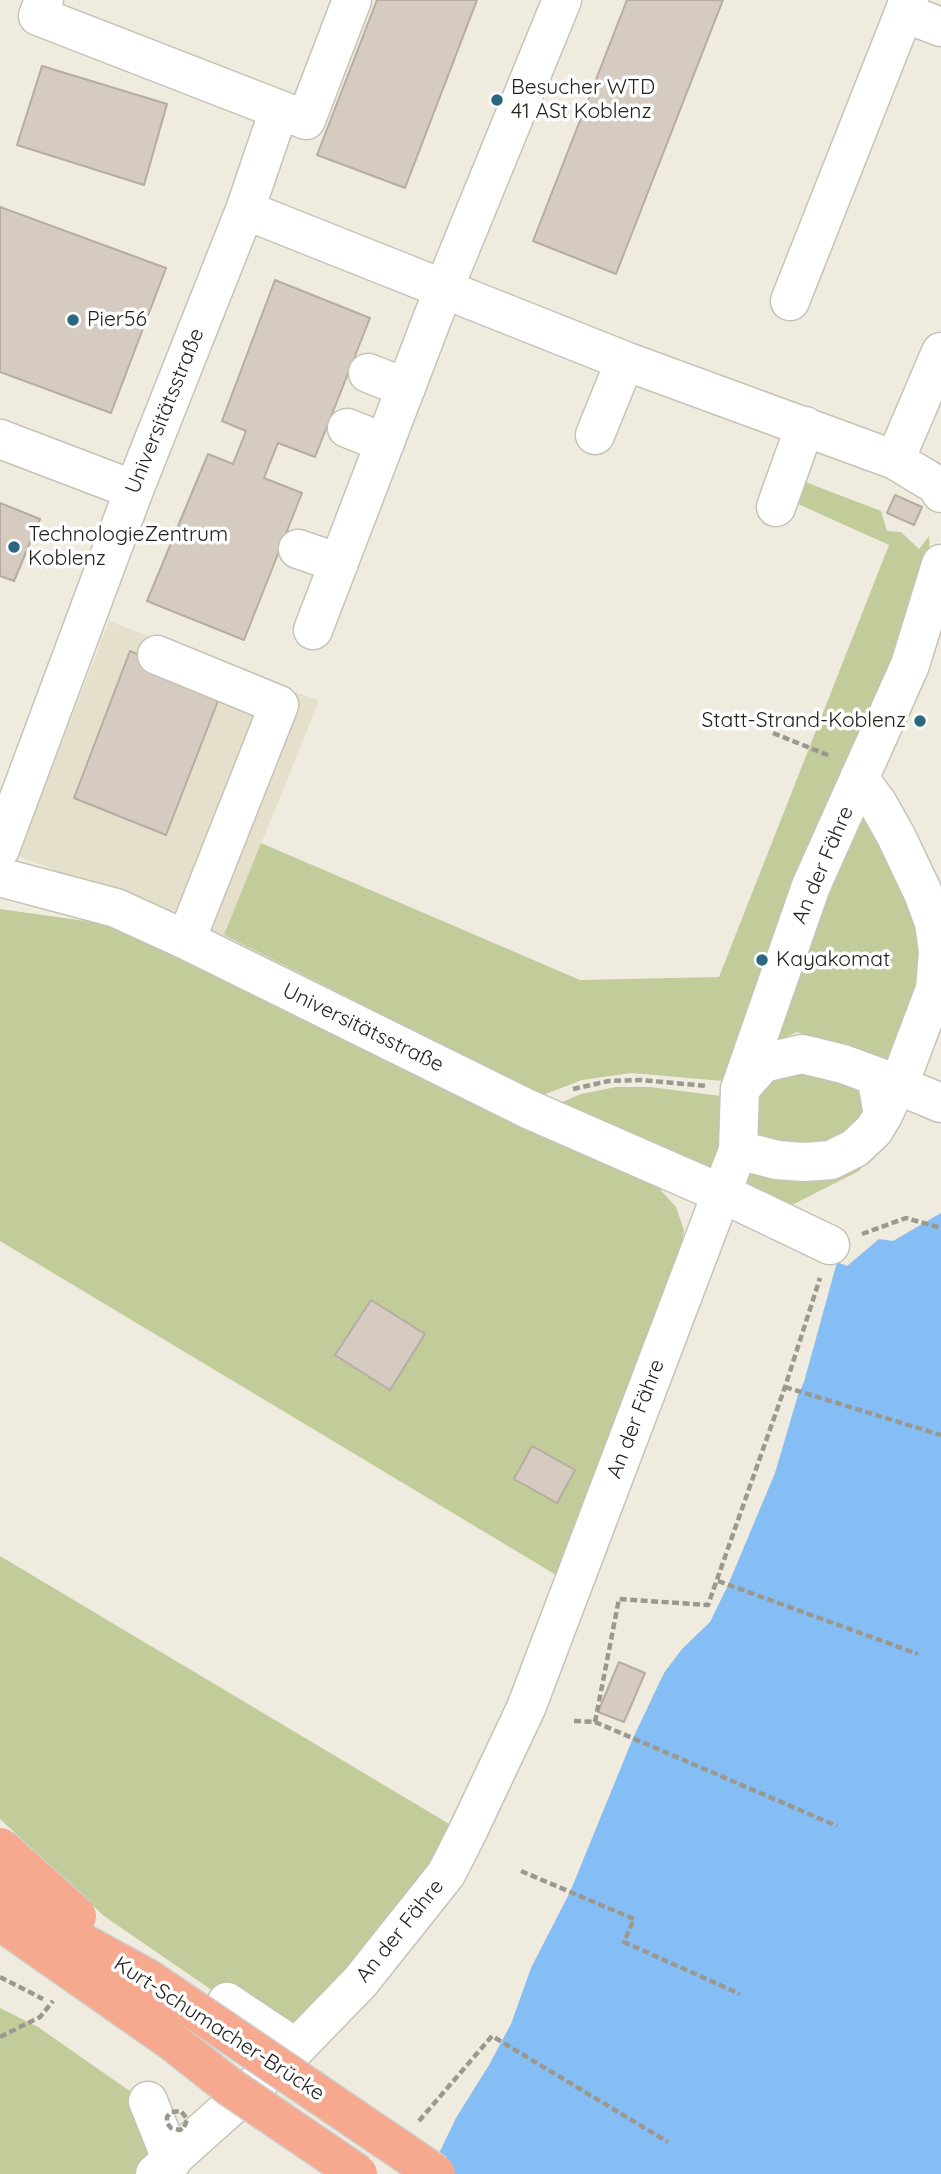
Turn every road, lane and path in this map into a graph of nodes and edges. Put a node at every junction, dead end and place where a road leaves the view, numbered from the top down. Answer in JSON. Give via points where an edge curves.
{"nodes":[{"id":1,"x":44,"y":0,"type":"edge"},
{"id":2,"x":352,"y":0,"type":"edge"},
{"id":3,"x":562,"y":0,"type":"edge"},
{"id":4,"x":906,"y":6,"type":"edge"},
{"id":5,"x":941,"y":27,"type":"edge"},
{"id":6,"x":279,"y":110,"type":"junction"},
{"id":7,"x":245,"y":210,"type":"junction"},
{"id":8,"x":444,"y":288,"type":"junction"},
{"id":9,"x":790,"y":302,"type":"dead end"},
{"id":10,"x":941,"y":352,"type":"edge"},
{"id":11,"x":625,"y":361,"type":"junction"},
{"id":12,"x":368,"y":373,"type":"dead end"},
{"id":13,"x":406,"y":388,"type":"junction"},
{"id":14,"x":930,"y":409,"type":"edge"},
{"id":15,"x":805,"y":426,"type":"junction"},
{"id":16,"x":347,"y":428,"type":"dead end"},
{"id":17,"x":595,"y":435,"type":"dead end"},
{"id":18,"x":0,"y":439,"type":"edge"},
{"id":19,"x":385,"y":443,"type":"junction"},
{"id":20,"x":895,"y":460,"type":"junction"},
{"id":21,"x":134,"y":490,"type":"junction"},
{"id":22,"x":941,"y":493,"type":"edge"},
{"id":23,"x":776,"y":507,"type":"dead end"},
{"id":24,"x":298,"y":549,"type":"dead end"},
{"id":25,"x":339,"y":562,"type":"junction"},
{"id":26,"x":941,"y":564,"type":"edge"},
{"id":27,"x":313,"y":630,"type":"dead end"},
{"id":28,"x":157,"y":655,"type":"dead end"},
{"id":29,"x":774,"y":733,"type":"dead end"},
{"id":30,"x":861,"y":774,"type":"junction"},
{"id":31,"x":0,"y":849,"type":"edge"},
{"id":32,"x":0,"y":877,"type":"edge"},
{"id":33,"x":186,"y":940,"type":"junction"},
{"id":34,"x":928,"y":1045,"type":"edge"},
{"id":35,"x":740,"y":1089,"type":"junction"},
{"id":36,"x":886,"y":1091,"type":"junction"},
{"id":37,"x":941,"y":1103,"type":"edge"},
{"id":38,"x":528,"y":1110,"type":"junction"},
{"id":39,"x":738,"y":1150,"type":"junction"},
{"id":40,"x":721,"y":1194,"type":"junction"},
{"id":41,"x":941,"y":1227,"type":"edge"},
{"id":42,"x":830,"y":1245,"type":"junction"},
{"id":43,"x":785,"y":1387,"type":"junction"},
{"id":44,"x":941,"y":1435,"type":"edge"},
{"id":45,"x":718,"y":1581,"type":"junction"},
{"id":46,"x":918,"y":1654,"type":"dead end"},
{"id":47,"x":574,"y":1721,"type":"dead end"},
{"id":48,"x":595,"y":1722,"type":"junction"},
{"id":49,"x":836,"y":1826,"type":"dead end"},
{"id":50,"x":0,"y":1847,"type":"edge"},
{"id":51,"x":521,"y":1871,"type":"dead end"},
{"id":52,"x":0,"y":1888,"type":"edge"},
{"id":53,"x":0,"y":1921,"type":"edge"},
{"id":54,"x":0,"y":1950,"type":"edge"},
{"id":55,"x":147,"y":1978,"type":"junction"},
{"id":56,"x":740,"y":1994,"type":"dead end"},
{"id":57,"x":227,"y":2001,"type":"dead end"},
{"id":58,"x":40,"y":2017,"type":"dead end"},
{"id":59,"x":0,"y":2037,"type":"edge"},
{"id":60,"x":296,"y":2048,"type":"junction"},
{"id":61,"x":230,"y":2087,"type":"junction"},
{"id":62,"x":159,"y":2107,"type":"joint"},
{"id":63,"x":416,"y":2125,"type":"dead end"},
{"id":64,"x":668,"y":2142,"type":"dead end"},
{"id":65,"x":175,"y":2146,"type":"edge"},
{"id":66,"x":358,"y":2174,"type":"edge"},
{"id":67,"x":436,"y":2174,"type":"edge"}],
"edges":[{"from":1,"to":6,"type":"street","via":[[38,16]]},
{"from":2,"to":6,"type":"street","via":[[306,120]]},
{"from":3,"to":8,"type":"street"},
{"from":4,"to":5,"type":"street"},
{"from":4,"to":9,"type":"street"},
{"from":6,"to":7,"type":"street","name":"Universitätsstraße"},
{"from":7,"to":8,"type":"street"},
{"from":7,"to":21,"type":"street","name":"Universitätsstraße"},
{"from":8,"to":11,"type":"street"},
{"from":8,"to":13,"type":"street"},
{"from":10,"to":14,"type":"street"},
{"from":11,"to":15,"type":"street"},
{"from":11,"to":17,"type":"street"},
{"from":12,"to":13,"type":"street"},
{"from":13,"to":19,"type":"street"},
{"from":14,"to":20,"type":"street"},
{"from":15,"to":20,"type":"street"},
{"from":15,"to":23,"type":"street"},
{"from":16,"to":19,"type":"street"},
{"from":18,"to":21,"type":"street"},
{"from":19,"to":25,"type":"street"},
{"from":20,"to":22,"type":"street","via":[[938,486]]},
{"from":21,"to":31,"type":"street","name":"Universitätsstraße"},
{"from":24,"to":25,"type":"street"},
{"from":25,"to":27,"type":"street"},
{"from":26,"to":30,"type":"street","name":"An der Fähre","via":[[911,665]]},
{"from":28,"to":33,"type":"street","via":[[279,705]]},
{"from":29,"to":30,"type":"path"},
{"from":30,"to":34,"type":"street","via":[[896,836],[934,923],[938,951]]},
{"from":30,"to":35,"type":"street","name":"An der Fähre","via":[[811,886]]},
{"from":32,"to":33,"type":"street","name":"Universitätsstraße","via":[[116,908]]},
{"from":33,"to":38,"type":"street","name":"Universitätsstraße"},
{"from":34,"to":36,"type":"street"},
{"from":35,"to":36,"type":"street","via":[[763,1063],[802,1054],[843,1064]]},
{"from":35,"to":38,"type":"path","via":[[609,1081],[573,1089]]},
{"from":35,"to":39,"type":"street","name":"An der Fähre"},
{"from":36,"to":37,"type":"street"},
{"from":36,"to":39,"type":"street","via":[[874,1130],[855,1148],[831,1160],[804,1163]]},
{"from":38,"to":40,"type":"street","name":"Universitätsstraße"},
{"from":39,"to":40,"type":"street","name":"An der Fähre"},
{"from":40,"to":42,"type":"street","name":"Universitätsstraße"},
{"from":40,"to":60,"type":"street","name":"An der Fähre","via":[[526,1708],[466,1835],[446,1874],[360,1982]]},
{"from":41,"to":42,"type":"path","via":[[906,1218]]},
{"from":42,"to":43,"type":"path"},
{"from":43,"to":44,"type":"path"},
{"from":43,"to":45,"type":"path"},
{"from":45,"to":46,"type":"path"},
{"from":45,"to":48,"type":"path","via":[[709,1605],[619,1599]]},
{"from":47,"to":48,"type":"path"},
{"from":48,"to":49,"type":"path"},
{"from":50,"to":55,"type":"main road","bridge":true},
{"from":51,"to":56,"type":"path","via":[[634,1919],[624,1942]]},
{"from":52,"to":55,"type":"main road","name":"Kurt-Schumacher-Brücke","bridge":true,"via":[[70,1936]]},
{"from":53,"to":61,"type":"main road","name":"Kurt-Schumacher-Brücke","bridge":true},
{"from":54,"to":61,"type":"main road","bridge":true,"via":[[46,1974],[194,2073]]},
{"from":55,"to":67,"type":"main road","name":"Kurt-Schumacher-Brücke","bridge":true},
{"from":57,"to":60,"type":"street"},
{"from":58,"to":59,"type":"path"},
{"from":60,"to":65,"type":"street","name":"An der Fähre"},
{"from":61,"to":66,"type":"main road","name":"Kurt-Schumacher-Brücke","bridge":true},
{"from":62,"to":65,"type":"street"},
{"from":62,"to":65,"type":"path","bridge":true,"via":[[173,2126],[181,2127]]},
{"from":63,"to":64,"type":"path","via":[[492,2036]]},
{"from":65,"to":65,"type":"path","bridge":true,"via":[[180,2130],[167,2123],[174,2111],[187,2119]]}]}
